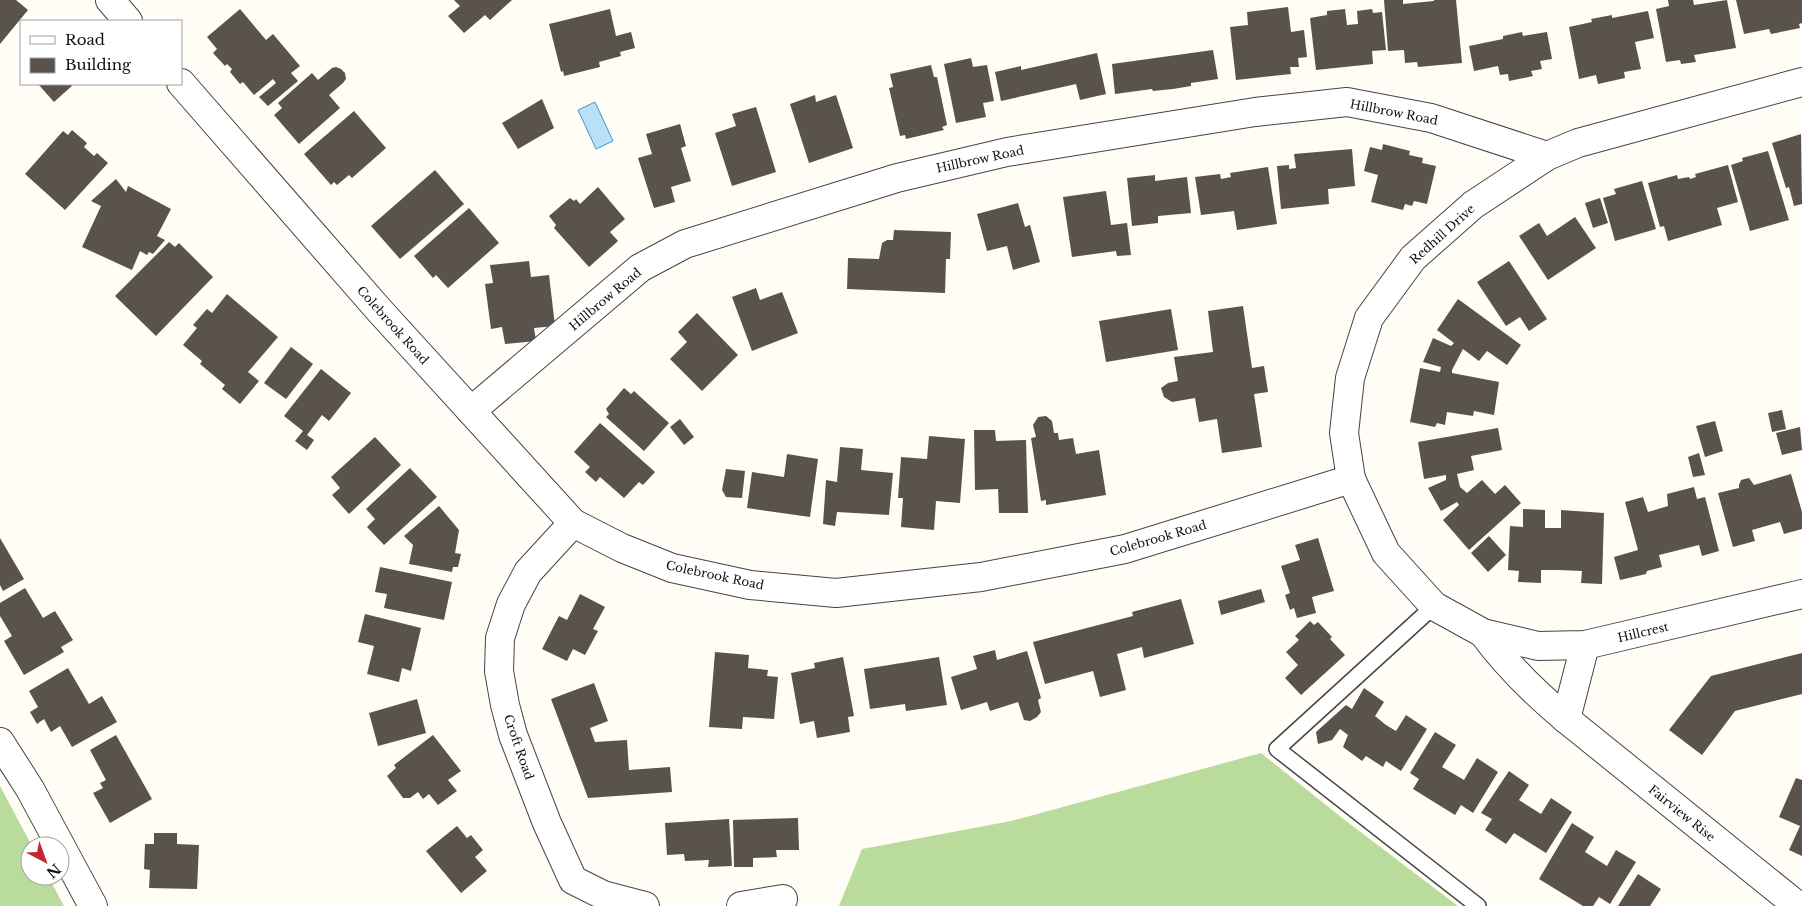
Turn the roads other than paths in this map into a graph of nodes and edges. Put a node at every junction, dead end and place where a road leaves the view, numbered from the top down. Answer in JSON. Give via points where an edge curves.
{"nodes":[{"id":1,"x":110,"y":0,"type":"edge"},
{"id":2,"x":127,"y":20,"type":"edge"},
{"id":3,"x":1802,"y":82,"type":"edge"},
{"id":4,"x":182,"y":84,"type":"edge"},
{"id":5,"x":1547,"y":156,"type":"junction"},
{"id":6,"x":471,"y":411,"type":"junction"},
{"id":7,"x":1351,"y":479,"type":"junction"},
{"id":8,"x":573,"y":523,"type":"junction"},
{"id":9,"x":1802,"y":594,"type":"edge"},
{"id":10,"x":1434,"y":606,"type":"junction"},
{"id":11,"x":1483,"y":633,"type":"junction"},
{"id":12,"x":1585,"y":645,"type":"junction"},
{"id":13,"x":1566,"y":719,"type":"junction"},
{"id":14,"x":0,"y":742,"type":"edge"},
{"id":15,"x":783,"y":900,"type":"dead end"},
{"id":16,"x":93,"y":906,"type":"edge"},
{"id":17,"x":645,"y":906,"type":"edge"},
{"id":18,"x":741,"y":906,"type":"edge"},
{"id":19,"x":1478,"y":906,"type":"edge"},
{"id":20,"x":1798,"y":906,"type":"edge"}],
"edges":[{"from":1,"to":2,"type":"street"},
{"from":3,"to":5,"type":"street","name":"Redhill Drive","via":[[1578,143]]},
{"from":4,"to":6,"type":"street","name":"Colebrook Road","via":[[372,303]]},
{"from":5,"to":6,"type":"street","name":"Hillbrow Road","via":[[1431,118],[1347,102],[1255,112],[1007,152],[915,173],[685,244],[640,268]]},
{"from":5,"to":7,"type":"street","name":"Redhill Drive","via":[[1473,205],[1413,258],[1369,318],[1350,378],[1344,433]]},
{"from":6,"to":8,"type":"street","name":"Colebrook Road"},
{"from":7,"to":8,"type":"street","name":"Colebrook Road","via":[[1125,549],[981,577],[836,594],[750,585],[672,568]]},
{"from":7,"to":10,"type":"street","name":"Redhill Drive","via":[[1386,553]]},
{"from":8,"to":17,"type":"street","name":"Croft Road","via":[[528,572],[511,604],[500,638],[499,671],[505,705],[513,735],[547,823],[573,880],[603,895]]},
{"from":9,"to":12,"type":"street","name":"Hillcrest"},
{"from":10,"to":11,"type":"street","name":"Redhill Drive"},
{"from":10,"to":19,"type":"lane","via":[[1277,749]]},
{"from":11,"to":12,"type":"street","name":"Hillcrest","via":[[1538,646]]},
{"from":11,"to":13,"type":"street","name":"Fairview Rise","via":[[1500,656]]},
{"from":12,"to":13,"type":"street"},
{"from":13,"to":20,"type":"street","name":"Fairview Rise"},
{"from":14,"to":16,"type":"street","via":[[30,789]]},
{"from":15,"to":18,"type":"street"}]}
